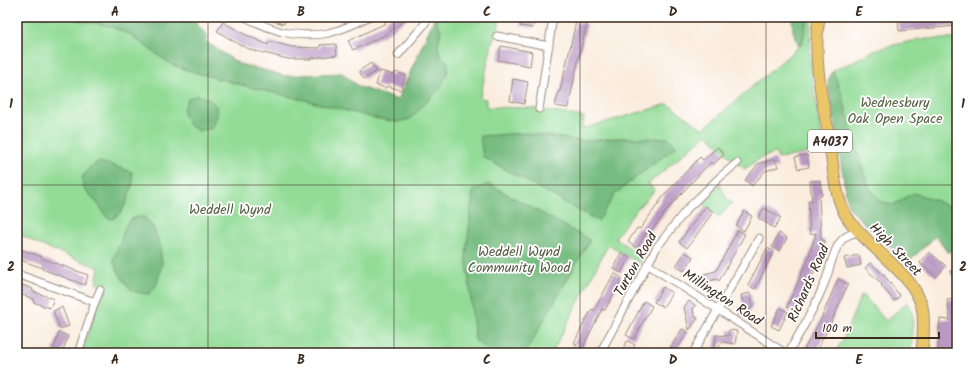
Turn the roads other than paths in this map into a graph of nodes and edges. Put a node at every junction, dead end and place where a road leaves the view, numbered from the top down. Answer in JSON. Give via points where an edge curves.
{"nodes":[{"id":1,"x":245,"y":17,"type":"edge"},
{"id":2,"x":368,"y":17,"type":"edge"},
{"id":3,"x":427,"y":17,"type":"edge"},
{"id":4,"x":553,"y":17,"type":"edge"},
{"id":5,"x":819,"y":17,"type":"edge"},
{"id":6,"x":497,"y":36,"type":"dead end"},
{"id":7,"x":549,"y":46,"type":"junction"},
{"id":8,"x":398,"y":55,"type":"dead end"},
{"id":9,"x":538,"y":109,"type":"dead end"},
{"id":10,"x":737,"y":163,"type":"dead end"},
{"id":11,"x":858,"y":232,"type":"junction"},
{"id":12,"x":759,"y":238,"type":"dead end"},
{"id":13,"x":647,"y":264,"type":"junction"},
{"id":14,"x":17,"y":274,"type":"edge"},
{"id":15,"x":100,"y":290,"type":"dead end"},
{"id":16,"x":94,"y":302,"type":"junction"},
{"id":17,"x":718,"y":310,"type":"junction"},
{"id":18,"x":78,"y":353,"type":"edge"},
{"id":19,"x":600,"y":353,"type":"edge"},
{"id":20,"x":693,"y":353,"type":"edge"},
{"id":21,"x":785,"y":353,"type":"edge"},
{"id":22,"x":788,"y":353,"type":"edge"},
{"id":23,"x":922,"y":353,"type":"edge"}],
"edges":[{"from":1,"to":2,"type":"street","via":[[284,33],[303,35],[327,34]]},
{"from":3,"to":8,"type":"street","via":[[423,26]]},
{"from":4,"to":7,"type":"street"},
{"from":5,"to":11,"type":"main road","name":"High Street","number":"A4037","via":[[817,65],[838,199],[846,217]]},
{"from":6,"to":7,"type":"street"},
{"from":7,"to":9,"type":"street"},
{"from":10,"to":13,"type":"street","name":"Turton Road","via":[[687,209]]},
{"from":11,"to":22,"type":"street","name":"Richards Road","via":[[842,239],[811,314]]},
{"from":11,"to":23,"type":"main road","name":"High Street","number":"A4037","via":[[899,271],[917,293],[922,309]]},
{"from":12,"to":17,"type":"street"},
{"from":13,"to":17,"type":"street","name":"Millington Road"},
{"from":13,"to":19,"type":"street","name":"Turton Road"},
{"from":14,"to":16,"type":"street"},
{"from":15,"to":16,"type":"street"},
{"from":16,"to":18,"type":"street"},
{"from":17,"to":20,"type":"street"},
{"from":17,"to":21,"type":"street","name":"Millington Road"}]}
